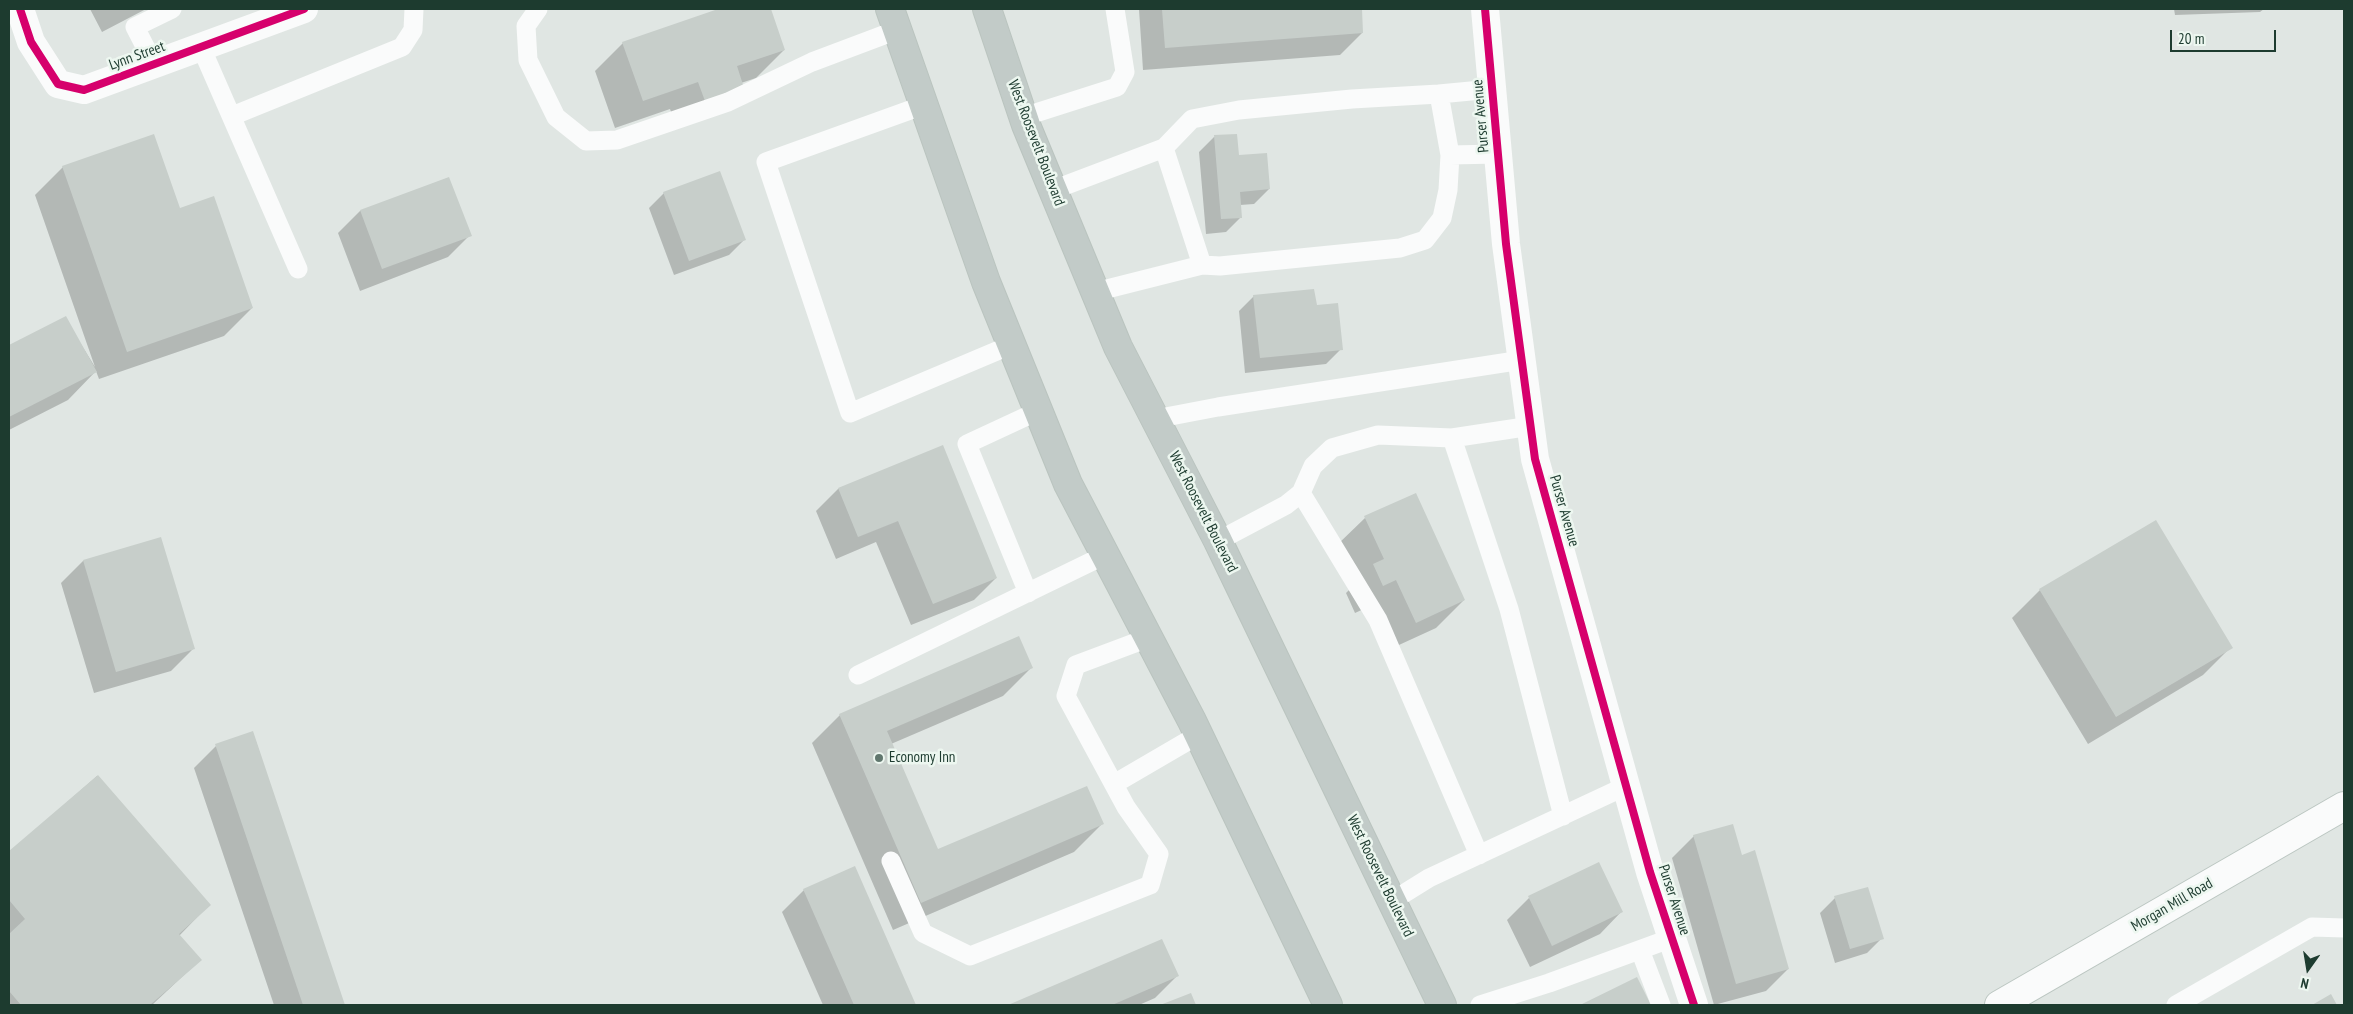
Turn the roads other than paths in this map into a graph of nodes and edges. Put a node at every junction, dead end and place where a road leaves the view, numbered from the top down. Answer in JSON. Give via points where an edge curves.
{"nodes":[{"id":1,"x":20,"y":9,"type":"edge"},
{"id":2,"x":172,"y":9,"type":"edge"},
{"id":3,"x":304,"y":9,"type":"edge"},
{"id":4,"x":414,"y":9,"type":"edge"},
{"id":5,"x":538,"y":9,"type":"edge"},
{"id":6,"x":987,"y":9,"type":"edge"},
{"id":7,"x":1115,"y":9,"type":"edge"},
{"id":8,"x":1485,"y":9,"type":"edge"},
{"id":9,"x":893,"y":20,"type":"edge"},
{"id":10,"x":201,"y":47,"type":"junction"},
{"id":11,"x":154,"y":64,"type":"junction"},
{"id":12,"x":1492,"y":89,"type":"junction"},
{"id":13,"x":1439,"y":94,"type":"junction"},
{"id":14,"x":924,"y":105,"type":"junction"},
{"id":15,"x":232,"y":116,"type":"junction"},
{"id":16,"x":1023,"y":117,"type":"junction"},
{"id":17,"x":1164,"y":148,"type":"junction"},
{"id":18,"x":1498,"y":154,"type":"junction"},
{"id":19,"x":1450,"y":155,"type":"junction"},
{"id":20,"x":1053,"y":190,"type":"junction"},
{"id":21,"x":1202,"y":265,"type":"junction"},
{"id":22,"x":298,"y":269,"type":"dead end"},
{"id":23,"x":1095,"y":292,"type":"junction"},
{"id":24,"x":1011,"y":345,"type":"junction"},
{"id":25,"x":1522,"y":360,"type":"junction"},
{"id":26,"x":1038,"y":411,"type":"junction"},
{"id":27,"x":1156,"y":419,"type":"junction"},
{"id":28,"x":1530,"y":426,"type":"junction"},
{"id":29,"x":1452,"y":438,"type":"junction"},
{"id":30,"x":1301,"y":494,"type":"junction"},
{"id":31,"x":1218,"y":541,"type":"junction"},
{"id":32,"x":1105,"y":555,"type":"junction"},
{"id":33,"x":1028,"y":593,"type":"junction"},
{"id":34,"x":1148,"y":638,"type":"junction"},
{"id":35,"x":858,"y":675,"type":"dead end"},
{"id":36,"x":1198,"y":735,"type":"junction"},
{"id":37,"x":1114,"y":784,"type":"junction"},
{"id":38,"x":1626,"y":786,"type":"junction"},
{"id":39,"x":2344,"y":806,"type":"edge"},
{"id":40,"x":1563,"y":816,"type":"junction"},
{"id":41,"x":1479,"y":855,"type":"junction"},
{"id":42,"x":891,"y":861,"type":"dead end"},
{"id":43,"x":1392,"y":901,"type":"junction"},
{"id":44,"x":2344,"y":928,"type":"edge"},
{"id":45,"x":1672,"y":938,"type":"junction"},
{"id":46,"x":1640,"y":950,"type":"junction"},
{"id":47,"x":1328,"y":1005,"type":"edge"},
{"id":48,"x":1442,"y":1005,"type":"edge"},
{"id":49,"x":1480,"y":1005,"type":"edge"},
{"id":50,"x":1661,"y":1005,"type":"edge"},
{"id":51,"x":1694,"y":1005,"type":"edge"},
{"id":52,"x":1999,"y":1005,"type":"edge"},
{"id":53,"x":2176,"y":1005,"type":"edge"}],
"edges":[{"from":1,"to":11,"type":"street","name":"Lynn Street","via":[[31,42],[58,84],[84,90]]},
{"from":2,"to":11,"type":"lane","via":[[135,27]]},
{"from":3,"to":10,"type":"street","name":"Lynn Street"},
{"from":4,"to":15,"type":"lane","via":[[413,30],[402,47]]},
{"from":5,"to":9,"type":"lane","via":[[526,26],[528,60],[556,117],[586,141],[617,140],[728,102]]},
{"from":6,"to":16,"type":"highway","name":"West Roosevelt Boulevard"},
{"from":7,"to":16,"type":"lane","via":[[1125,72],[1117,87]]},
{"from":8,"to":12,"type":"street","name":"Purser Avenue"},
{"from":9,"to":14,"type":"highway"},
{"from":10,"to":11,"type":"street","name":"Lynn Street"},
{"from":10,"to":15,"type":"lane"},
{"from":12,"to":13,"type":"lane"},
{"from":12,"to":18,"type":"street","name":"Purser Avenue"},
{"from":13,"to":17,"type":"lane","via":[[1352,98],[1239,110],[1192,119]]},
{"from":13,"to":19,"type":"lane"},
{"from":14,"to":24,"type":"highway"},
{"from":14,"to":24,"type":"lane","via":[[766,162],[850,413]]},
{"from":15,"to":22,"type":"lane"},
{"from":16,"to":20,"type":"highway","name":"West Roosevelt Boulevard"},
{"from":17,"to":20,"type":"lane"},
{"from":17,"to":21,"type":"lane"},
{"from":18,"to":19,"type":"lane"},
{"from":18,"to":25,"type":"street","name":"Purser Avenue"},
{"from":19,"to":21,"type":"lane","via":[[1442,218],[1425,240],[1400,248],[1220,266]]},
{"from":20,"to":23,"type":"highway","name":"West Roosevelt Boulevard"},
{"from":21,"to":23,"type":"lane"},
{"from":23,"to":27,"type":"highway","name":"West Roosevelt Boulevard","via":[[1118,347]]},
{"from":24,"to":26,"type":"highway"},
{"from":25,"to":27,"type":"lane","via":[[1218,406]]},
{"from":25,"to":28,"type":"street","name":"Purser Avenue"},
{"from":26,"to":32,"type":"highway","via":[[1068,484]]},
{"from":26,"to":33,"type":"lane","via":[[967,444]]},
{"from":27,"to":31,"type":"highway","name":"West Roosevelt Boulevard"},
{"from":28,"to":29,"type":"lane"},
{"from":28,"to":38,"type":"street","name":"Purser Avenue","via":[[1535,459]]},
{"from":29,"to":30,"type":"lane","via":[[1378,435],[1332,448],[1313,466]]},
{"from":29,"to":40,"type":"lane","via":[[1509,609]]},
{"from":30,"to":31,"type":"lane"},
{"from":30,"to":41,"type":"lane","via":[[1378,620]]},
{"from":31,"to":43,"type":"highway","name":"West Roosevelt Boulevard"},
{"from":32,"to":33,"type":"lane"},
{"from":32,"to":34,"type":"highway"},
{"from":33,"to":35,"type":"lane"},
{"from":34,"to":36,"type":"highway"},
{"from":34,"to":37,"type":"lane","via":[[1076,665],[1066,696]]},
{"from":36,"to":37,"type":"lane"},
{"from":36,"to":47,"type":"highway"},
{"from":37,"to":42,"type":"lane","via":[[1159,854],[1150,885],[970,956],[923,933]]},
{"from":38,"to":40,"type":"lane"},
{"from":38,"to":45,"type":"street","name":"Purser Avenue"},
{"from":39,"to":52,"type":"street","name":"Morgan Mill Road"},
{"from":40,"to":41,"type":"lane"},
{"from":41,"to":43,"type":"lane","via":[[1428,878]]},
{"from":43,"to":48,"type":"highway","name":"West Roosevelt Boulevard"},
{"from":44,"to":53,"type":"lane","via":[[2312,927]]},
{"from":45,"to":46,"type":"lane"},
{"from":45,"to":51,"type":"street","name":"Purser Avenue"},
{"from":46,"to":49,"type":"lane","via":[[1549,984]]},
{"from":46,"to":50,"type":"lane"}]}
